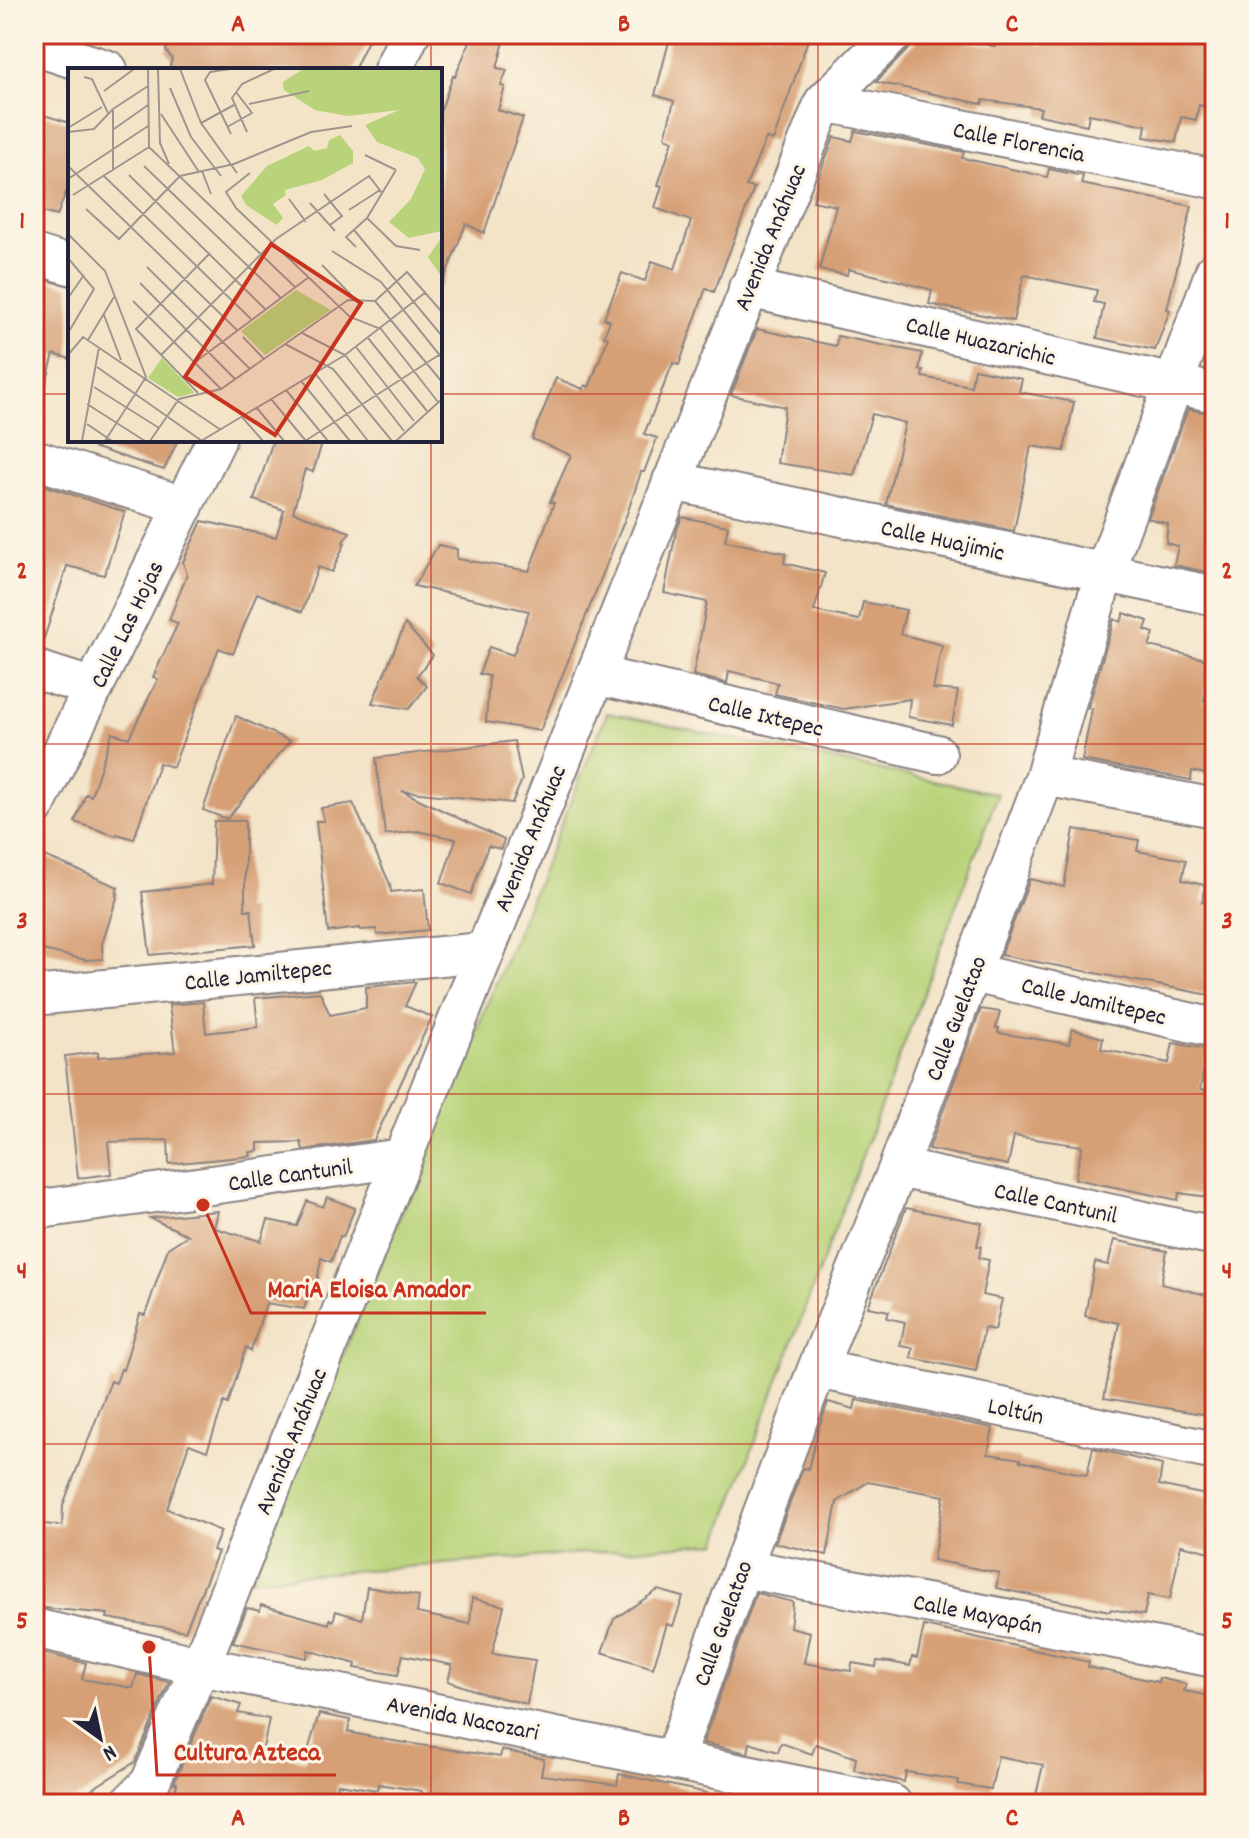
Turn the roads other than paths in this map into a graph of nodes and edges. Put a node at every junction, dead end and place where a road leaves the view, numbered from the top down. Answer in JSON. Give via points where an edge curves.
{"nodes":[{"id":1,"x":410,"y":34,"type":"edge"},
{"id":2,"x":893,"y":34,"type":"edge"},
{"id":3,"x":34,"y":46,"type":"edge"},
{"id":4,"x":102,"y":68,"type":"edge"},
{"id":5,"x":394,"y":68,"type":"edge"},
{"id":6,"x":824,"y":102,"type":"junction"},
{"id":7,"x":1215,"y":179,"type":"edge"},
{"id":8,"x":34,"y":254,"type":"edge"},
{"id":9,"x":68,"y":264,"type":"edge"},
{"id":10,"x":1215,"y":271,"type":"edge"},
{"id":11,"x":748,"y":288,"type":"junction"},
{"id":12,"x":1173,"y":383,"type":"junction"},
{"id":13,"x":1215,"y":393,"type":"edge"},
{"id":14,"x":215,"y":442,"type":"edge"},
{"id":15,"x":34,"y":459,"type":"edge"},
{"id":16,"x":672,"y":481,"type":"junction"},
{"id":17,"x":184,"y":506,"type":"junction"},
{"id":18,"x":1104,"y":574,"type":"junction"},
{"id":19,"x":1215,"y":596,"type":"edge"},
{"id":20,"x":34,"y":669,"type":"edge"},
{"id":21,"x":595,"y":675,"type":"junction"},
{"id":22,"x":94,"y":688,"type":"junction"},
{"id":23,"x":937,"y":754,"type":"dead end"},
{"id":24,"x":1045,"y":776,"type":"junction"},
{"id":25,"x":34,"y":808,"type":"edge"},
{"id":26,"x":1215,"y":808,"type":"edge"},
{"id":27,"x":482,"y":952,"type":"junction"},
{"id":28,"x":972,"y":973,"type":"junction"},
{"id":29,"x":34,"y":996,"type":"edge"},
{"id":30,"x":1215,"y":1028,"type":"edge"},
{"id":31,"x":402,"y":1158,"type":"junction"},
{"id":32,"x":898,"y":1168,"type":"junction"},
{"id":33,"x":34,"y":1210,"type":"edge"},
{"id":34,"x":1215,"y":1236,"type":"edge"},
{"id":35,"x":817,"y":1369,"type":"junction"},
{"id":36,"x":1215,"y":1451,"type":"edge"},
{"id":37,"x":742,"y":1568,"type":"junction"},
{"id":38,"x":34,"y":1628,"type":"edge"},
{"id":39,"x":1215,"y":1658,"type":"edge"},
{"id":40,"x":200,"y":1666,"type":"junction"},
{"id":41,"x":674,"y":1759,"type":"junction"},
{"id":42,"x":129,"y":1804,"type":"edge"},
{"id":43,"x":892,"y":1804,"type":"edge"}],
"edges":[{"from":1,"to":5,"type":"street"},
{"from":2,"to":6,"type":"street","name":"Avenida Anáhuac"},
{"from":3,"to":4,"type":"street"},
{"from":6,"to":7,"type":"street","name":"Calle Florencia"},
{"from":6,"to":11,"type":"street","name":"Avenida Anáhuac"},
{"from":8,"to":9,"type":"street"},
{"from":10,"to":12,"type":"street","name":"Calle Guelatao"},
{"from":11,"to":12,"type":"street","name":"Calle Huazarichic"},
{"from":11,"to":16,"type":"street","name":"Avenida Anáhuac"},
{"from":12,"to":13,"type":"street","name":"Calle Huazarichic"},
{"from":12,"to":18,"type":"street","name":"Calle Guelatao"},
{"from":14,"to":17,"type":"street","name":"Calle Las Hojas"},
{"from":15,"to":17,"type":"street"},
{"from":16,"to":18,"type":"street","name":"Calle Huajimic"},
{"from":16,"to":21,"type":"street","name":"Avenida Anáhuac"},
{"from":17,"to":22,"type":"street","name":"Calle Las Hojas"},
{"from":18,"to":19,"type":"street","name":"Calle Huajimic"},
{"from":18,"to":24,"type":"street","name":"Calle Guelatao"},
{"from":20,"to":22,"type":"street"},
{"from":21,"to":23,"type":"street","name":"Calle Ixtepec"},
{"from":21,"to":27,"type":"street","name":"Avenida Anáhuac"},
{"from":22,"to":25,"type":"street","name":"Calle Las Hojas"},
{"from":24,"to":26,"type":"street"},
{"from":24,"to":28,"type":"street","name":"Calle Guelatao"},
{"from":27,"to":29,"type":"street","name":"Calle Jamiltepec"},
{"from":27,"to":31,"type":"street","name":"Avenida Anáhuac"},
{"from":28,"to":30,"type":"street","name":"Calle Jamiltepec"},
{"from":28,"to":32,"type":"street","name":"Calle Guelatao"},
{"from":31,"to":33,"type":"street","name":"Calle Cantunil"},
{"from":31,"to":40,"type":"street","name":"Avenida Anáhuac"},
{"from":32,"to":34,"type":"street","name":"Calle Cantunil"},
{"from":32,"to":35,"type":"street","name":"Calle Guelatao"},
{"from":35,"to":36,"type":"street","name":"Loltún"},
{"from":35,"to":37,"type":"street","name":"Calle Guelatao"},
{"from":37,"to":39,"type":"street","name":"Calle Mayapán"},
{"from":37,"to":41,"type":"street","name":"Calle Guelatao"},
{"from":38,"to":40,"type":"street","name":"Avenida Nacozari"},
{"from":40,"to":41,"type":"street","name":"Avenida Nacozari"},
{"from":40,"to":42,"type":"street","name":"Avenida Anáhuac","via":[[150,1783]]},
{"from":41,"to":43,"type":"street","name":"Avenida Nacozari"}]}
